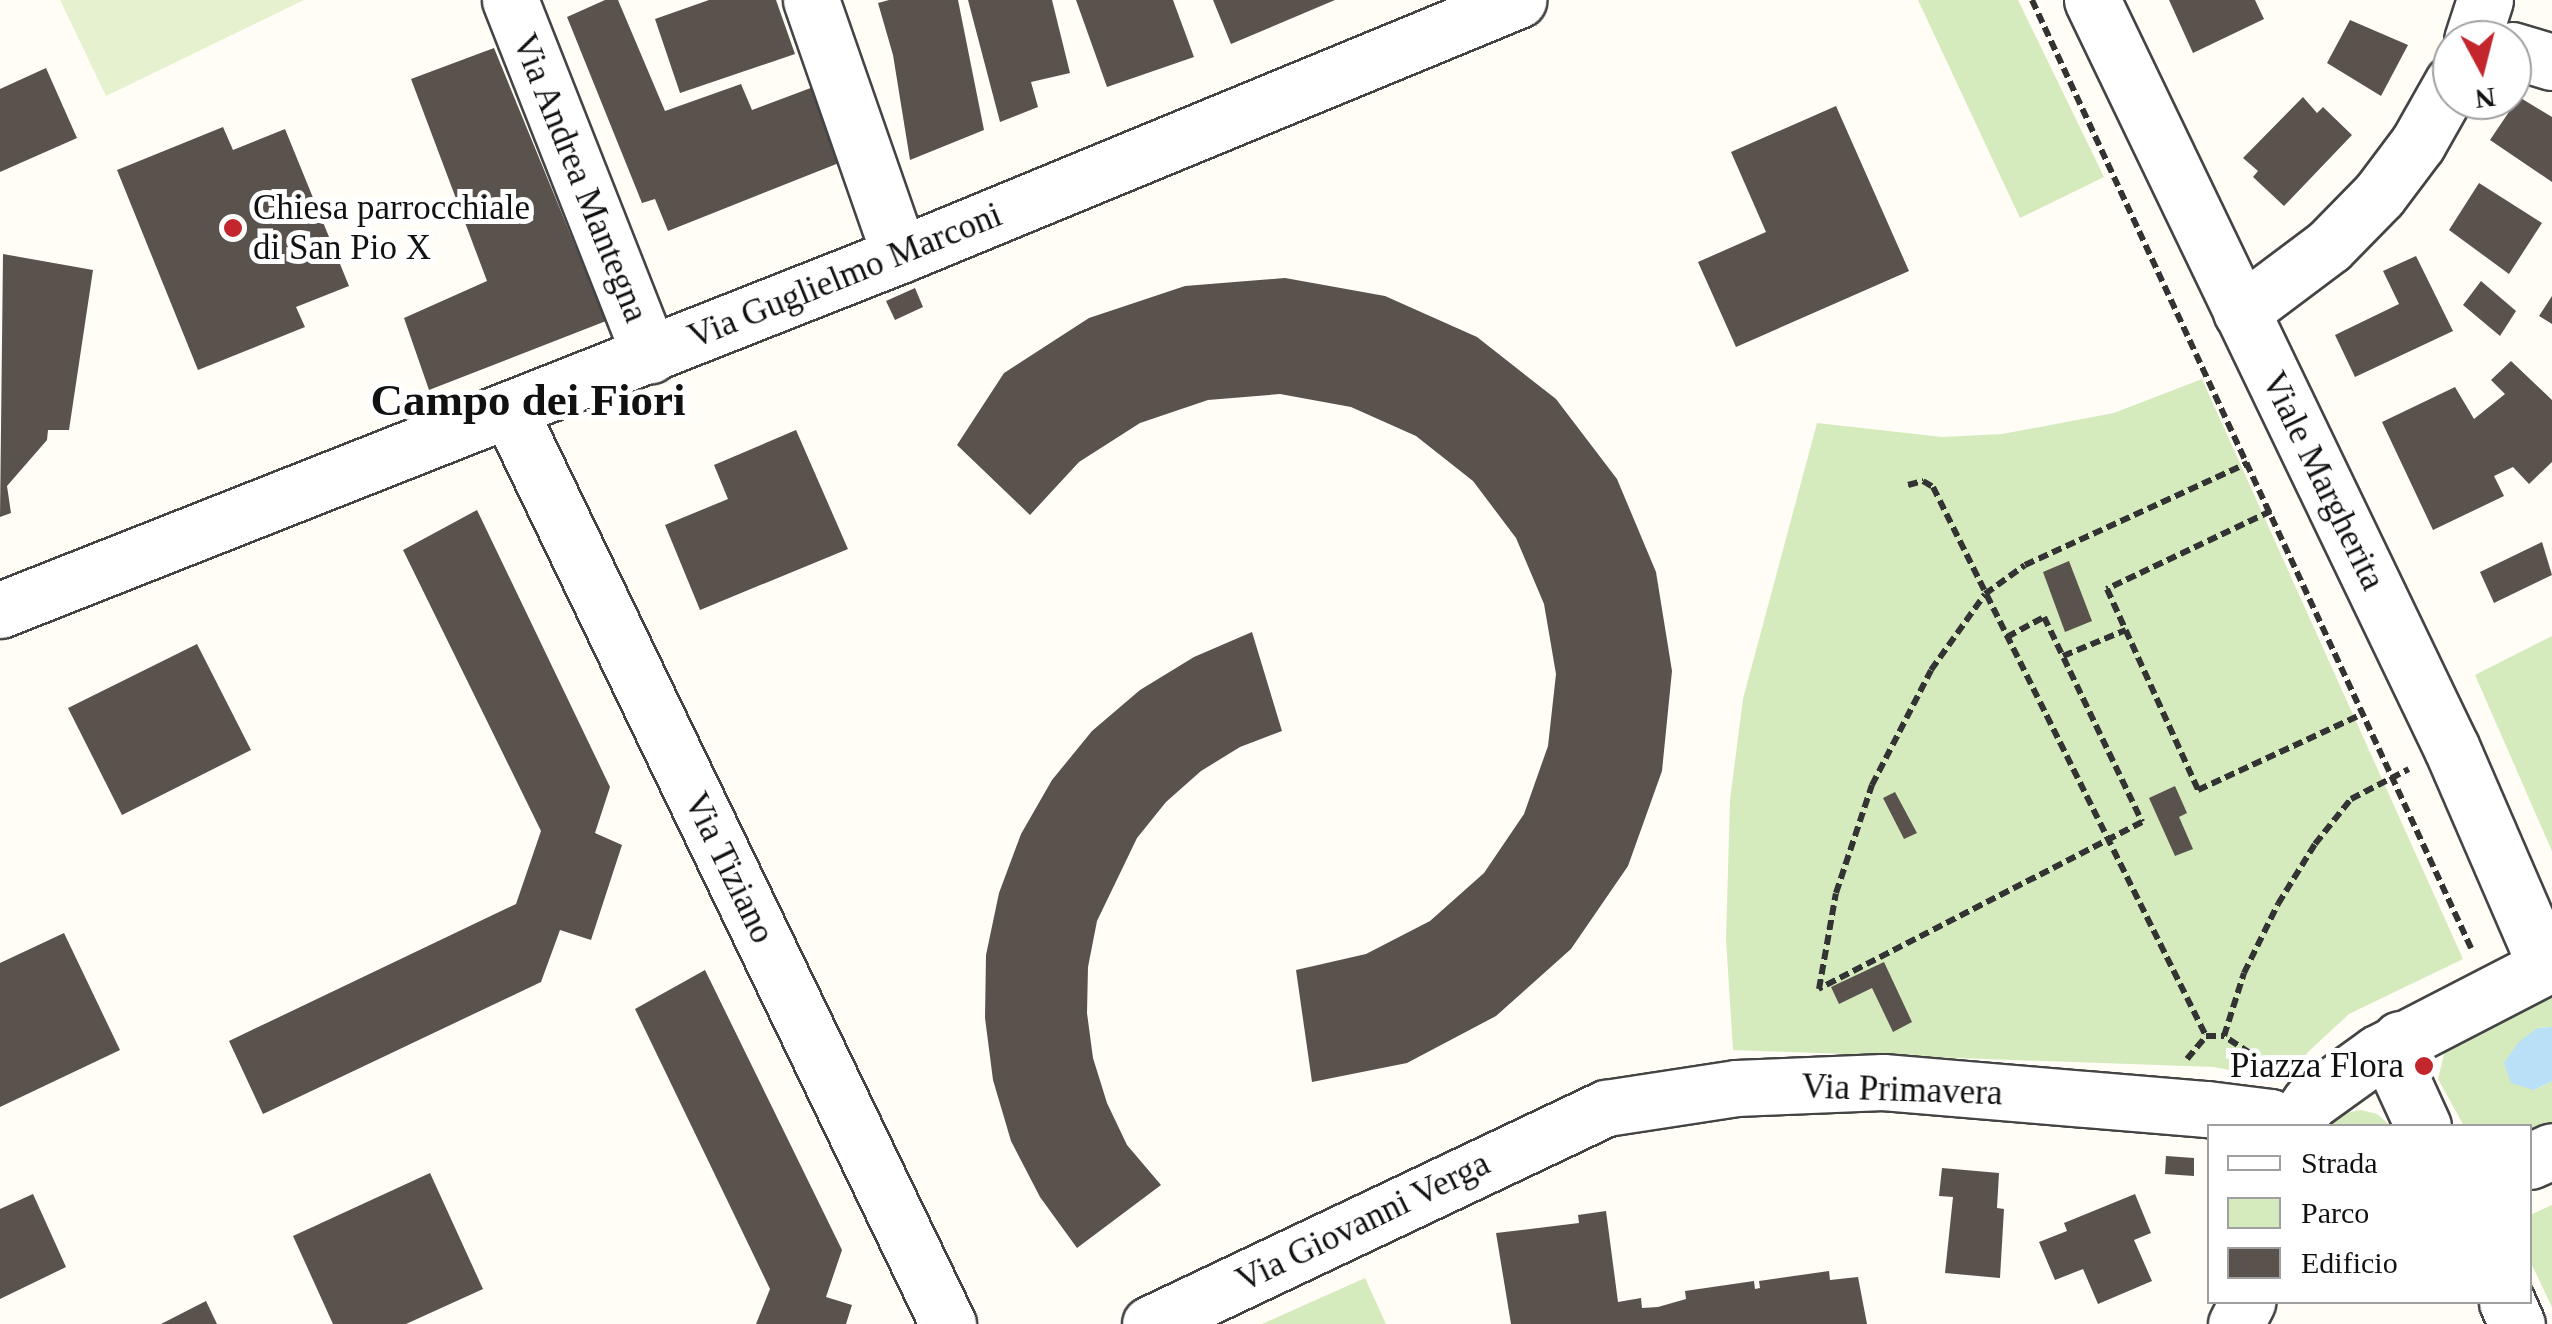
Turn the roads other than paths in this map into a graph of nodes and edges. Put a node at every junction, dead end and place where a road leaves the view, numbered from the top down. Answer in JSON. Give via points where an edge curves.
{"nodes":[{"id":1,"x":510,"y":0,"type":"edge"},
{"id":2,"x":811,"y":0,"type":"edge"},
{"id":3,"x":1518,"y":0,"type":"edge"},
{"id":4,"x":2092,"y":0,"type":"edge"},
{"id":5,"x":1434,"y":17,"type":"edge"},
{"id":6,"x":2432,"y":118,"type":"edge"},
{"id":7,"x":900,"y":255,"type":"junction"},
{"id":8,"x":2241,"y":312,"type":"junction"},
{"id":9,"x":650,"y":355,"type":"junction"},
{"id":10,"x":510,"y":412,"type":"junction"},
{"id":11,"x":0,"y":610,"type":"edge"},
{"id":12,"x":2549,"y":964,"type":"edge"},
{"id":13,"x":2400,"y":1039,"type":"junction"},
{"id":14,"x":2300,"y":1117,"type":"edge"},
{"id":15,"x":2422,"y":1124,"type":"edge"},
{"id":16,"x":1520,"y":1145,"type":"joint"},
{"id":17,"x":948,"y":1324,"type":"edge"},
{"id":18,"x":1150,"y":1324,"type":"edge"}],
"edges":[{"from":1,"to":9,"type":"street","name":"Via Andrea Mantegna"},
{"from":2,"to":7,"type":"street"},
{"from":3,"to":5,"type":"street","name":"Via Guglielmo Marconi"},
{"from":4,"to":8,"type":"street","name":"Viale Margherita"},
{"from":5,"to":7,"type":"street","name":"Via Guglielmo Marconi"},
{"from":6,"to":8,"type":"street","via":[[2379,195],[2329,246]]},
{"from":7,"to":9,"type":"street","name":"Via Guglielmo Marconi"},
{"from":8,"to":12,"type":"street","name":"Viale Margherita"},
{"from":9,"to":10,"type":"street","name":"Via Guglielmo Marconi"},
{"from":10,"to":11,"type":"street","name":"Via Guglielmo Marconi"},
{"from":10,"to":17,"type":"street","name":"Via Tiziano"},
{"from":12,"to":13,"type":"street"},
{"from":13,"to":14,"type":"street"},
{"from":13,"to":15,"type":"street","via":[[2396,1067]]},
{"from":14,"to":16,"type":"street","name":"Via Primavera","via":[[1883,1082],[1736,1088],[1606,1108]]},
{"from":16,"to":18,"type":"street","name":"Via Giovanni Verga"}]}
